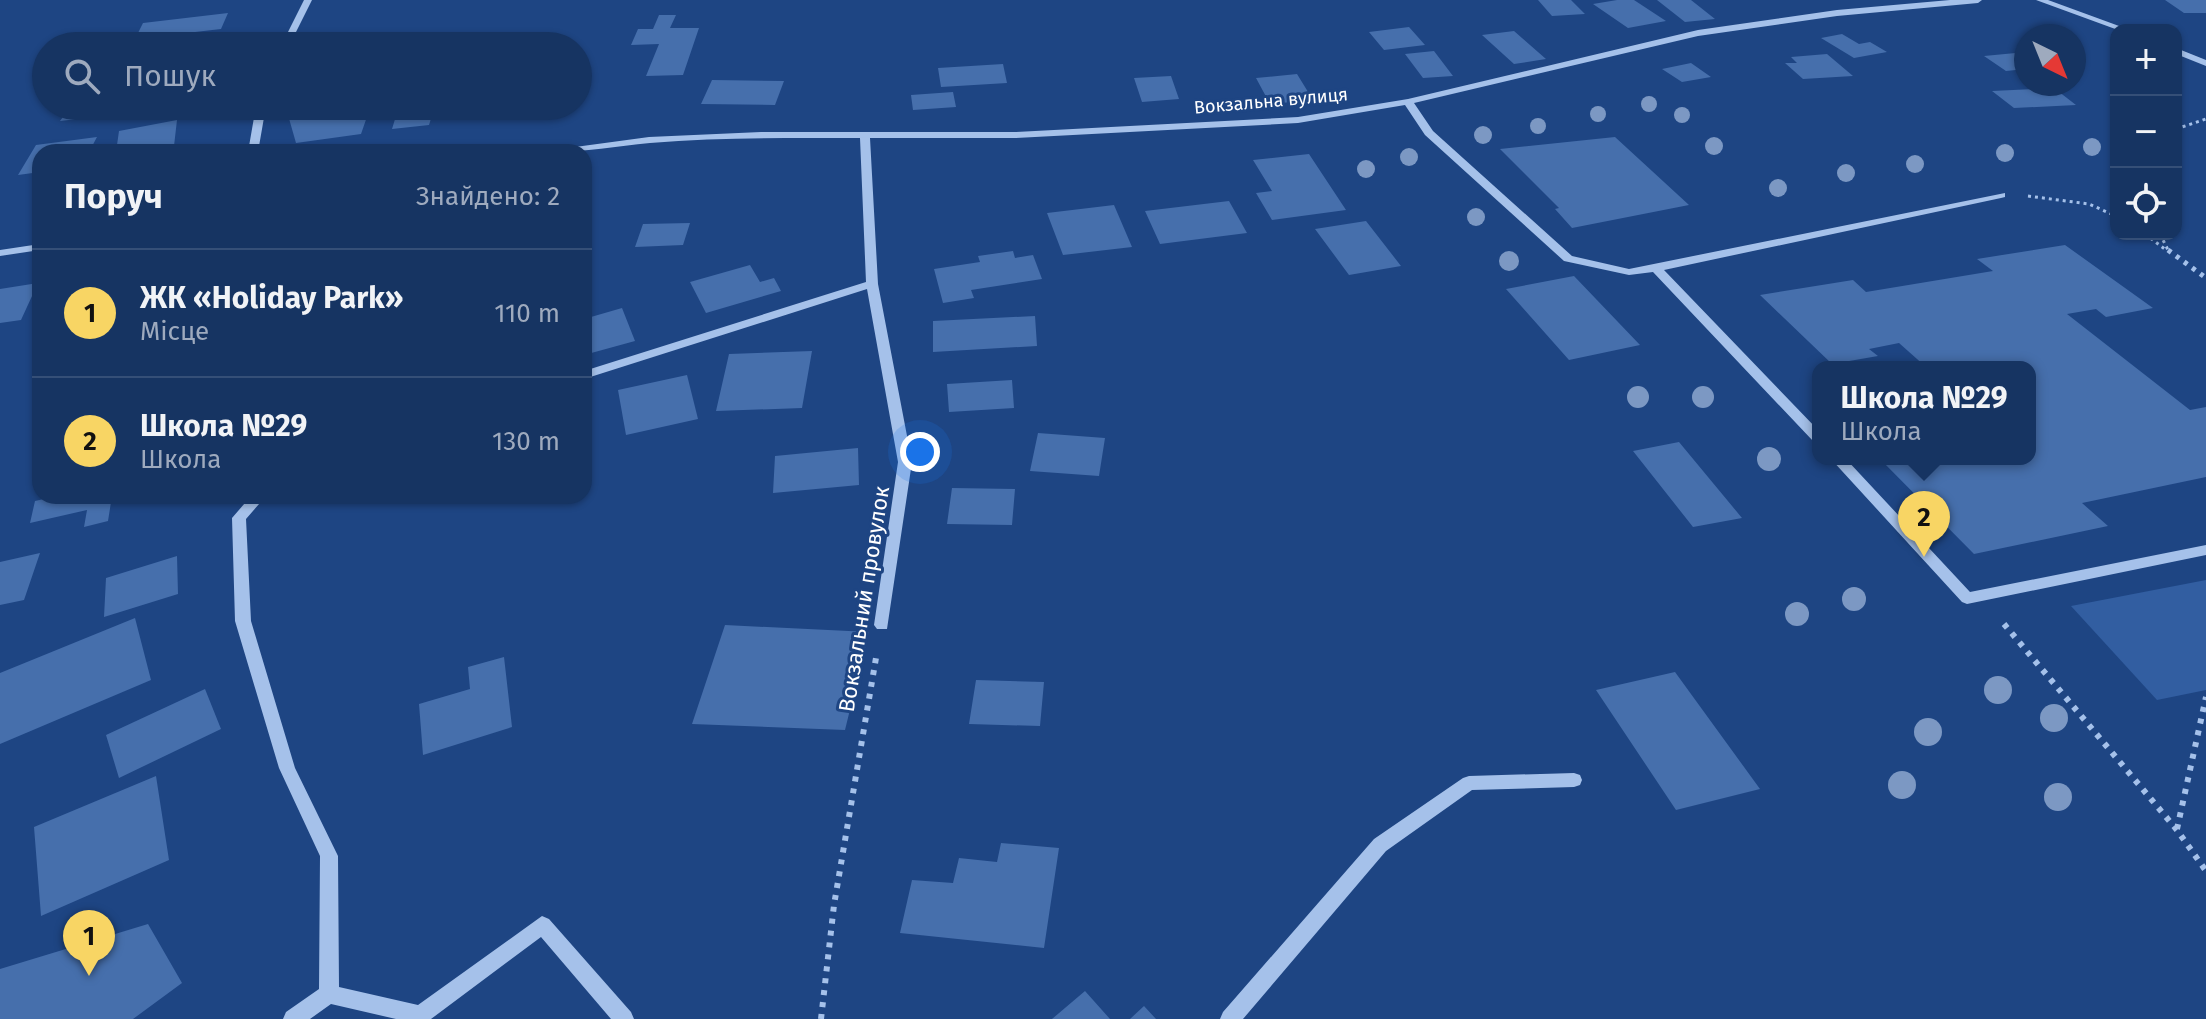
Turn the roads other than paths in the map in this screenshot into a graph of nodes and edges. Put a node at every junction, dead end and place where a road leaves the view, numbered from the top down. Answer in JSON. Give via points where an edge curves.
{"nodes":[{"id":1,"x":308,"y":0,"type":"edge"},
{"id":2,"x":1978,"y":0,"type":"edge"},
{"id":3,"x":2040,"y":0,"type":"edge"},
{"id":4,"x":2110,"y":24,"type":"edge"},
{"id":5,"x":292,"y":32,"type":"edge"},
{"id":6,"x":2182,"y":53,"type":"edge"},
{"id":7,"x":2206,"y":63,"type":"edge"},
{"id":8,"x":1408,"y":102,"type":"junction"},
{"id":9,"x":259,"y":120,"type":"edge"},
{"id":10,"x":865,"y":137,"type":"junction"},
{"id":11,"x":254,"y":144,"type":"edge"},
{"id":12,"x":592,"y":147,"type":"edge"},
{"id":13,"x":2001,"y":195,"type":"road end"},
{"id":14,"x":32,"y":248,"type":"edge"},
{"id":15,"x":0,"y":253,"type":"edge"},
{"id":16,"x":1656,"y":268,"type":"junction"},
{"id":17,"x":872,"y":284,"type":"junction"},
{"id":18,"x":592,"y":372,"type":"edge"},
{"id":19,"x":1812,"y":432,"type":"edge"},
{"id":20,"x":1844,"y":465,"type":"edge"},
{"id":21,"x":252,"y":504,"type":"edge"},
{"id":22,"x":2206,"y":550,"type":"edge"},
{"id":23,"x":882,"y":625,"type":"road end"},
{"id":24,"x":1574,"y":780,"type":"dead end"},
{"id":25,"x":329,"y":994,"type":"junction"},
{"id":26,"x":418,"y":1017,"type":"edge"},
{"id":27,"x":293,"y":1019,"type":"edge"},
{"id":28,"x":624,"y":1019,"type":"edge"},
{"id":29,"x":1230,"y":1019,"type":"edge"}],
"edges":[{"from":1,"to":5,"type":"street"},
{"from":2,"to":8,"type":"street","name":"Вокзальна вулиця","via":[[1698,33]]},
{"from":3,"to":4,"type":"street"},
{"from":6,"to":7,"type":"street"},
{"from":8,"to":10,"type":"street","name":"Вокзальна вулиця","via":[[1298,120],[1149,130]]},
{"from":8,"to":16,"type":"street","via":[[1429,133],[1568,259],[1629,272]]},
{"from":9,"to":11,"type":"street"},
{"from":10,"to":12,"type":"street","name":"Вокзальна вулиця","via":[[761,135]]},
{"from":10,"to":17,"type":"street","name":"Вокзальний провулок"},
{"from":13,"to":16,"type":"street"},
{"from":14,"to":15,"type":"street"},
{"from":16,"to":19,"type":"street"},
{"from":17,"to":18,"type":"street"},
{"from":17,"to":23,"type":"street","name":"Вокзальний провулок","via":[[905,462]]},
{"from":20,"to":22,"type":"street","via":[[1967,598]]},
{"from":21,"to":25,"type":"street","via":[[239,518],[243,621],[287,768],[329,856]]},
{"from":24,"to":29,"type":"street","via":[[1469,783],[1380,845]]},
{"from":25,"to":26,"type":"street"},
{"from":25,"to":27,"type":"street"},
{"from":26,"to":28,"type":"street","via":[[542,925]]}]}
